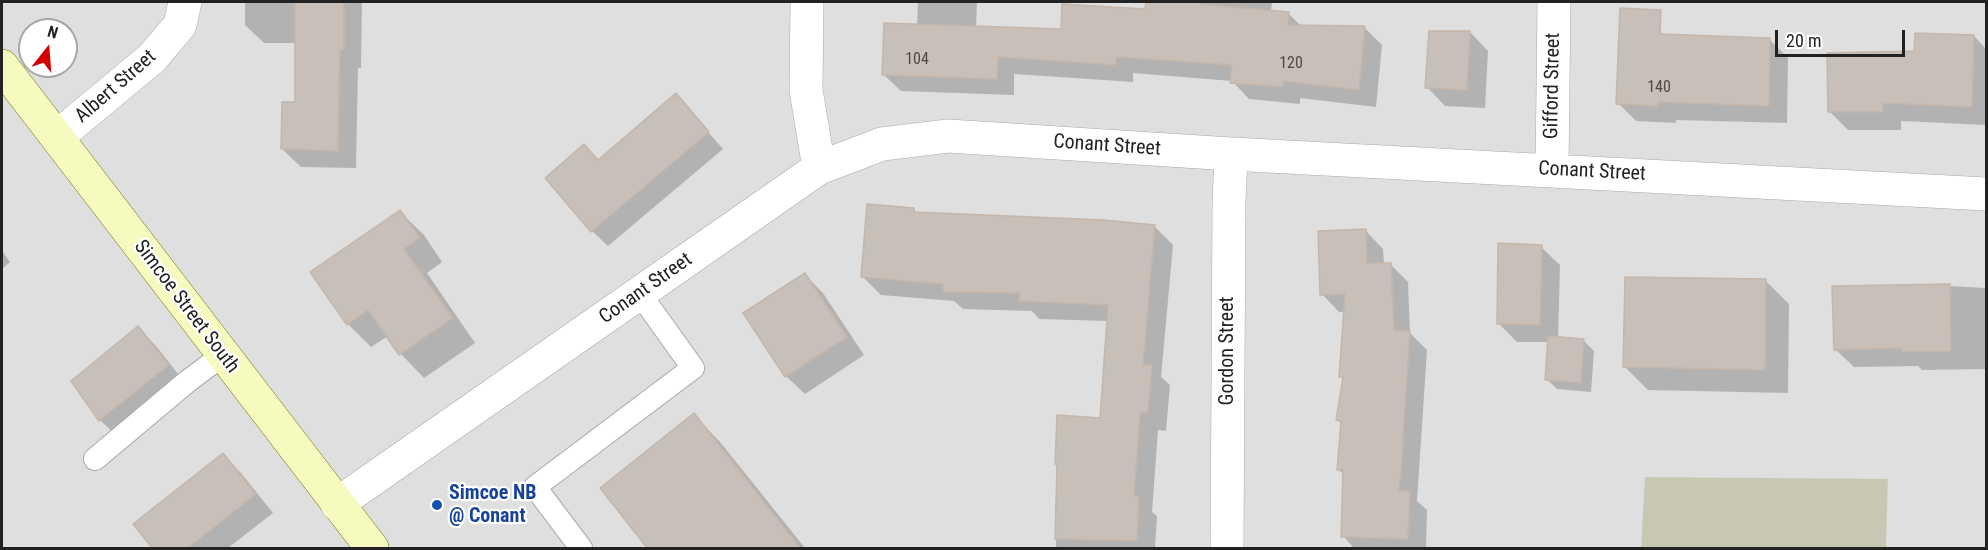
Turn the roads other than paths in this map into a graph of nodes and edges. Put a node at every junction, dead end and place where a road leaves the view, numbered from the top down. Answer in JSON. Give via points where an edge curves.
{"nodes":[{"id":1,"x":186,"y":2,"type":"edge"},
{"id":2,"x":807,"y":2,"type":"edge"},
{"id":3,"x":1554,"y":2,"type":"edge"},
{"id":4,"x":2,"y":66,"type":"edge"},
{"id":5,"x":57,"y":137,"type":"junction"},
{"id":6,"x":1231,"y":154,"type":"junction"},
{"id":7,"x":819,"y":168,"type":"junction"},
{"id":8,"x":1552,"y":170,"type":"junction"},
{"id":9,"x":1986,"y":194,"type":"edge"},
{"id":10,"x":640,"y":294,"type":"junction"},
{"id":11,"x":223,"y":355,"type":"junction"},
{"id":12,"x":95,"y":459,"type":"dead end"},
{"id":13,"x":337,"y":504,"type":"junction"},
{"id":14,"x":372,"y":549,"type":"edge"},
{"id":15,"x":581,"y":549,"type":"edge"},
{"id":16,"x":1227,"y":549,"type":"edge"}],
"edges":[{"from":1,"to":5,"type":"street","name":"Albert Street","via":[[180,25],[152,58]]},
{"from":2,"to":7,"type":"street","via":[[806,90]]},
{"from":3,"to":8,"type":"street","name":"Gifford Street"},
{"from":4,"to":5,"type":"main road","name":"Simcoe Street South"},
{"from":5,"to":11,"type":"main road","name":"Simcoe Street South"},
{"from":6,"to":7,"type":"street","name":"Conant Street","via":[[948,136],[882,144]]},
{"from":6,"to":8,"type":"street","name":"Conant Street"},
{"from":6,"to":16,"type":"street","name":"Gordon Street"},
{"from":7,"to":10,"type":"street","name":"Conant Street"},
{"from":8,"to":9,"type":"street","name":"Conant Street"},
{"from":10,"to":13,"type":"street","name":"Conant Street"},
{"from":10,"to":15,"type":"lane","via":[[693,369],[535,488]]},
{"from":11,"to":12,"type":"lane"},
{"from":11,"to":13,"type":"main road","name":"Simcoe Street South"},
{"from":13,"to":14,"type":"main road","name":"Simcoe Street South"}]}
